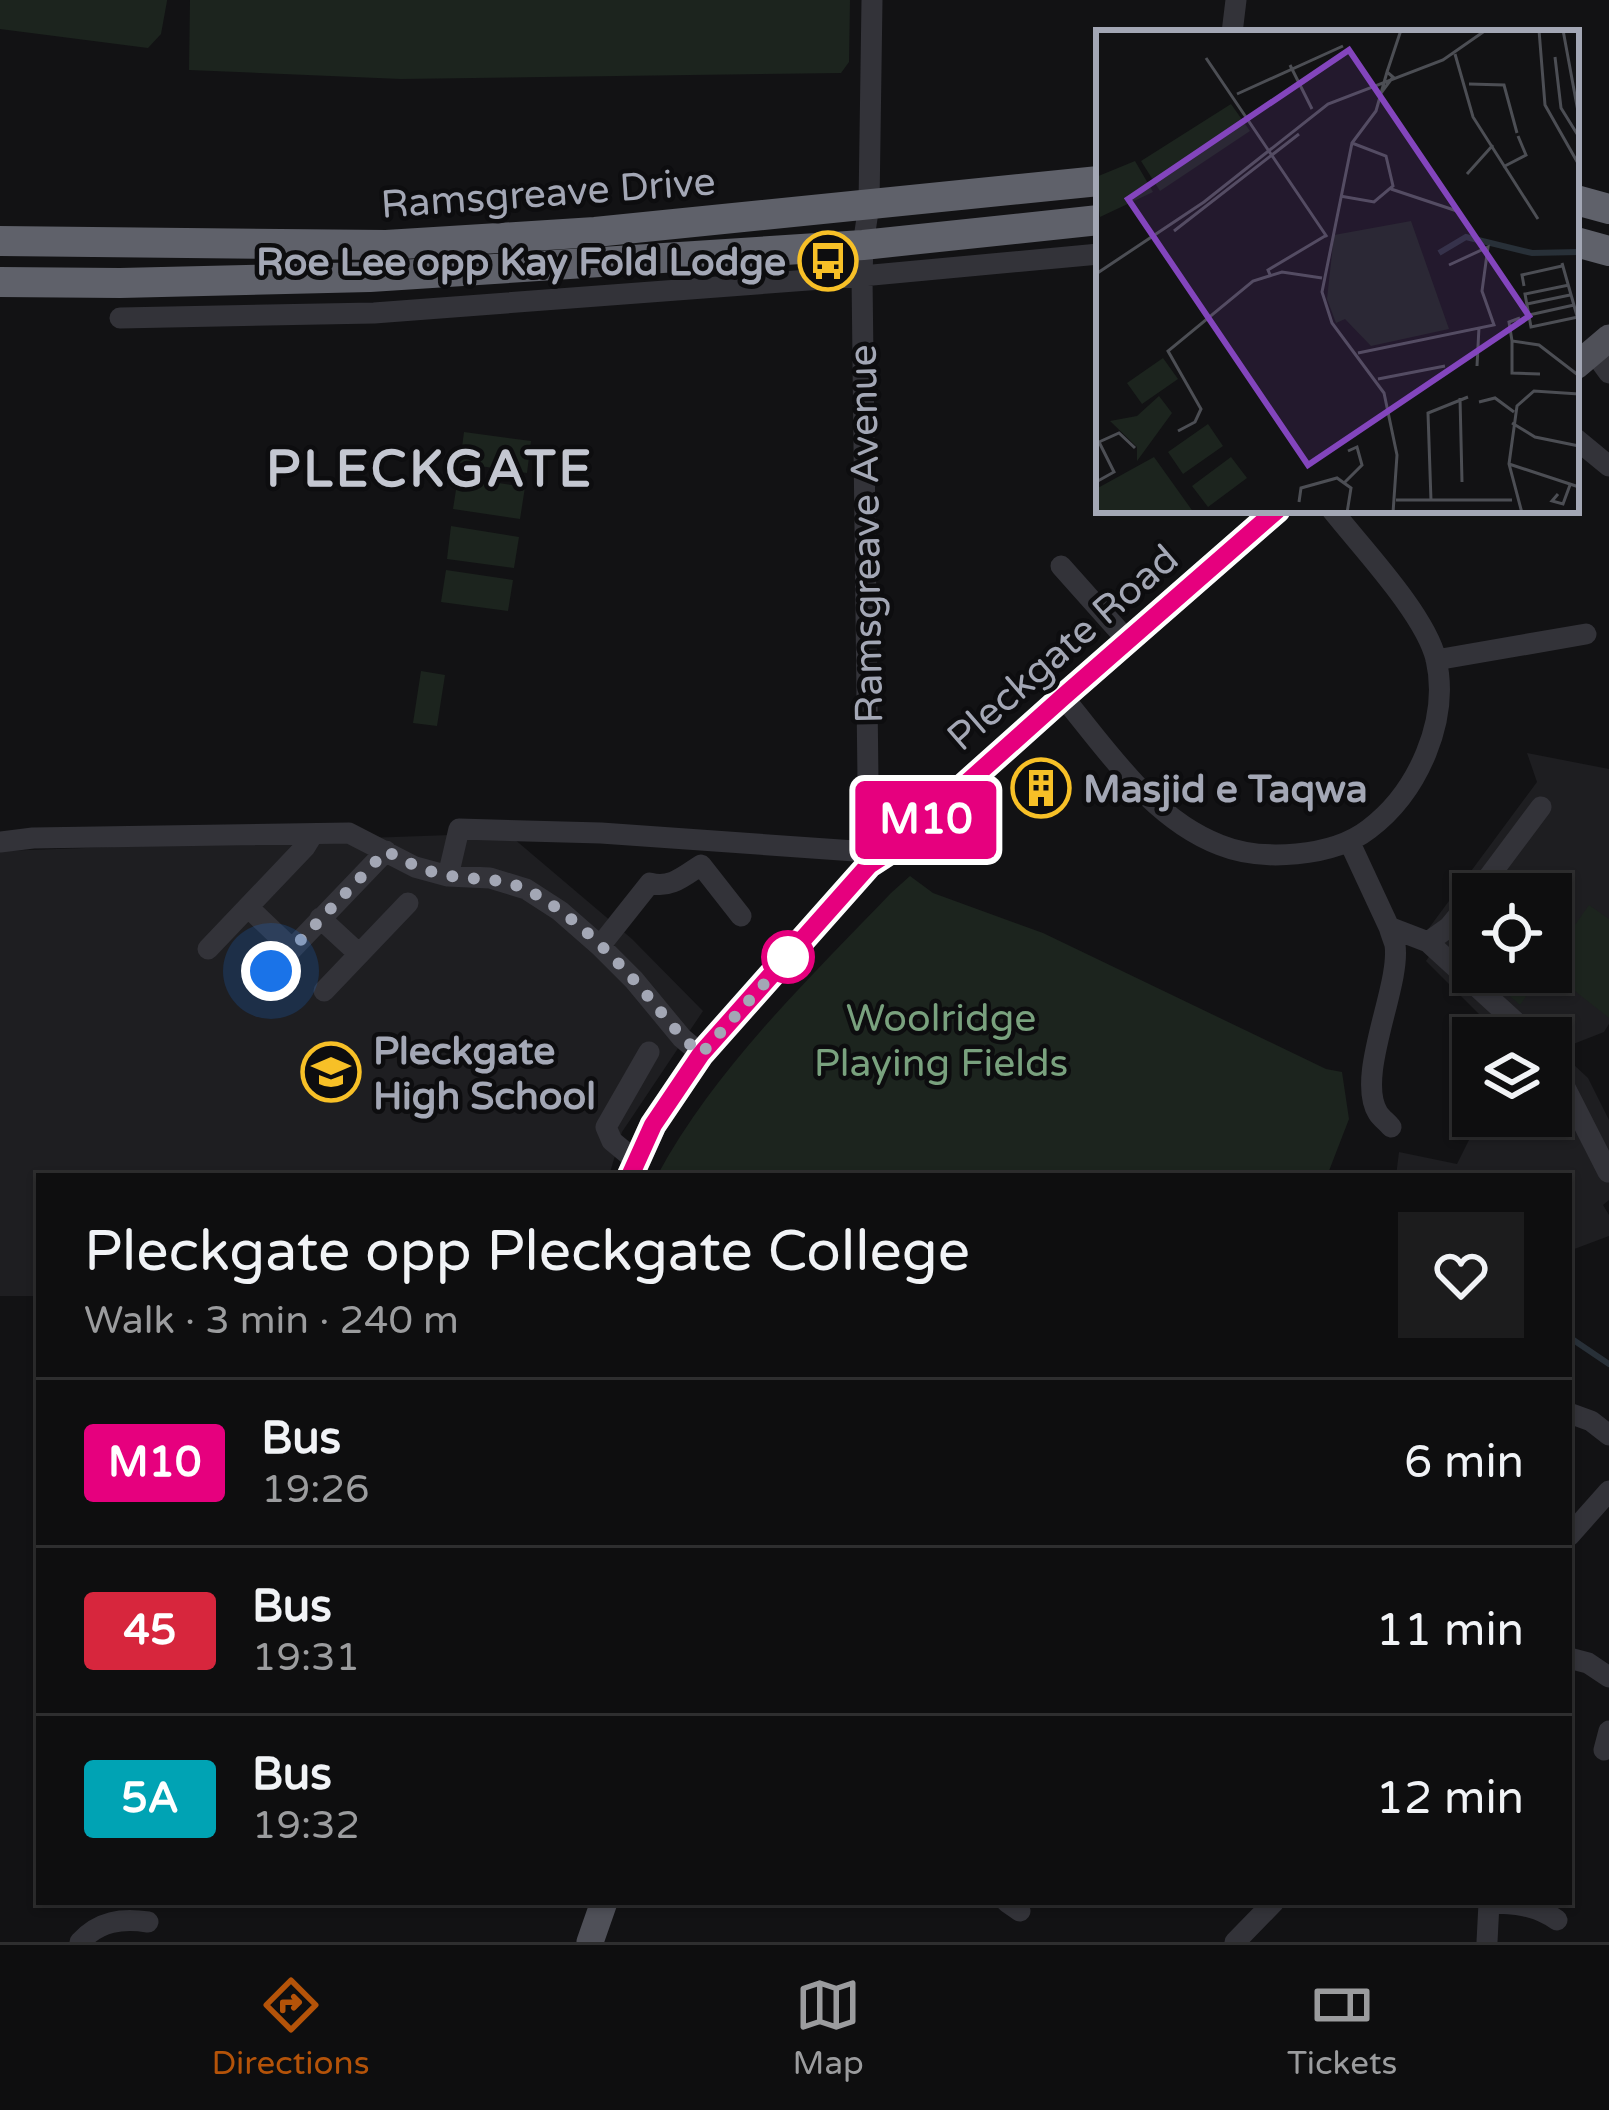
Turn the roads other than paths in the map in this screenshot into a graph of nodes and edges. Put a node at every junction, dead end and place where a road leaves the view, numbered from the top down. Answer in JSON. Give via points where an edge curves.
{"nodes":[{"id":1,"x":872,"y":0,"type":"edge"},
{"id":2,"x":1236,"y":0,"type":"edge"},
{"id":3,"x":1232,"y":30,"type":"edge"},
{"id":4,"x":1096,"y":182,"type":"edge"},
{"id":5,"x":1579,"y":201,"type":"edge"},
{"id":6,"x":869,"y":205,"type":"junction"},
{"id":7,"x":1609,"y":209,"type":"edge"},
{"id":8,"x":1096,"y":221,"type":"edge"},
{"id":9,"x":0,"y":241,"type":"edge"},
{"id":10,"x":354,"y":245,"type":"junction"},
{"id":11,"x":1096,"y":254,"type":"edge"},
{"id":12,"x":862,"y":260,"type":"junction"},
{"id":13,"x":357,"y":278,"type":"junction"},
{"id":14,"x":0,"y":282,"type":"edge"},
{"id":15,"x":359,"y":314,"type":"junction"},
{"id":16,"x":120,"y":318,"type":"dead end"},
{"id":17,"x":1579,"y":441,"type":"edge"},
{"id":18,"x":1609,"y":466,"type":"edge"},
{"id":19,"x":1274,"y":513,"type":"edge"},
{"id":20,"x":1334,"y":513,"type":"edge"},
{"id":21,"x":1060,"y":566,"type":"dead end"},
{"id":22,"x":1586,"y":634,"type":"dead end"},
{"id":23,"x":1127,"y":640,"type":"junction"},
{"id":24,"x":1436,"y":660,"type":"junction"},
{"id":25,"x":1063,"y":697,"type":"junction"},
{"id":26,"x":1541,"y":807,"type":"dead end"},
{"id":27,"x":313,"y":834,"type":"junction"},
{"id":28,"x":1348,"y":841,"type":"junction"},
{"id":29,"x":0,"y":842,"type":"edge"},
{"id":30,"x":386,"y":851,"type":"junction"},
{"id":31,"x":869,"y":859,"type":"junction"},
{"id":32,"x":1491,"y":873,"type":"edge"},
{"id":33,"x":448,"y":876,"type":"junction"},
{"id":34,"x":408,"y":903,"type":"dead end"},
{"id":35,"x":249,"y":908,"type":"junction"},
{"id":36,"x":741,"y":916,"type":"dead end"},
{"id":37,"x":320,"y":918,"type":"junction"},
{"id":38,"x":1452,"y":924,"type":"edge"},
{"id":39,"x":1389,"y":927,"type":"junction"},
{"id":40,"x":1428,"y":942,"type":"junction"},
{"id":41,"x":600,"y":946,"type":"junction"},
{"id":42,"x":292,"y":949,"type":"junction"},
{"id":43,"x":208,"y":950,"type":"dead end"},
{"id":44,"x":359,"y":954,"type":"junction"},
{"id":45,"x":271,"y":971,"type":"dead end"},
{"id":46,"x":324,"y":991,"type":"dead end"},
{"id":47,"x":1513,"y":1017,"type":"edge"},
{"id":48,"x":649,"y":1052,"type":"dead end"},
{"id":49,"x":701,"y":1054,"type":"junction"},
{"id":50,"x":1572,"y":1101,"type":"edge"},
{"id":51,"x":1391,"y":1127,"type":"dead end"},
{"id":52,"x":632,"y":1168,"type":"edge"},
{"id":53,"x":1608,"y":1172,"type":"edge"},
{"id":54,"x":1572,"y":1414,"type":"edge"},
{"id":55,"x":1609,"y":1436,"type":"edge"},
{"id":56,"x":1609,"y":1491,"type":"edge"},
{"id":57,"x":1572,"y":1533,"type":"edge"},
{"id":58,"x":1572,"y":1659,"type":"edge"},
{"id":59,"x":1609,"y":1677,"type":"edge"},
{"id":60,"x":603,"y":1905,"type":"edge"},
{"id":61,"x":1271,"y":1905,"type":"edge"},
{"id":62,"x":1489,"y":1905,"type":"edge"},
{"id":63,"x":1522,"y":1905,"type":"edge"},
{"id":64,"x":1557,"y":1920,"type":"dead end"},
{"id":65,"x":148,"y":1922,"type":"dead end"},
{"id":66,"x":80,"y":1942,"type":"edge"},
{"id":67,"x":590,"y":1942,"type":"edge"},
{"id":68,"x":1235,"y":1942,"type":"edge"},
{"id":69,"x":1487,"y":1942,"type":"edge"}],
"edges":[{"from":1,"to":6,"type":"street","name":"Ramsgreave Avenue"},
{"from":2,"to":3,"type":"street"},
{"from":4,"to":6,"type":"highway","name":"Ramsgreave Drive"},
{"from":5,"to":7,"type":"highway"},
{"from":6,"to":10,"type":"highway","name":"Ramsgreave Drive"},
{"from":6,"to":12,"type":"street","name":"Ramsgreave Avenue"},
{"from":8,"to":12,"type":"highway","name":"Ramsgreave Drive"},
{"from":9,"to":10,"type":"highway","name":"Ramsgreave Drive","via":[[123,234]]},
{"from":10,"to":13,"type":"street"},
{"from":11,"to":12,"type":"street"},
{"from":12,"to":13,"type":"highway","name":"Ramsgreave Drive"},
{"from":12,"to":15,"type":"street"},
{"from":12,"to":31,"type":"street","name":"Ramsgreave Avenue"},
{"from":13,"to":14,"type":"highway","name":"Ramsgreave Drive"},
{"from":13,"to":15,"type":"street"},
{"from":15,"to":16,"type":"street"},
{"from":17,"to":18,"type":"street"},
{"from":19,"to":23,"type":"main road","name":"Pleckgate Road"},
{"from":20,"to":24,"type":"street","via":[[1417,617]]},
{"from":21,"to":23,"type":"street"},
{"from":22,"to":24,"type":"street"},
{"from":23,"to":25,"type":"main road","name":"Pleckgate Road"},
{"from":24,"to":28,"type":"street","via":[[1440,695],[1420,766],[1388,812]]},
{"from":25,"to":28,"type":"street","via":[[1141,790],[1193,833],[1256,854]]},
{"from":25,"to":31,"type":"main road","name":"Pleckgate Road","via":[[892,850]]},
{"from":26,"to":32,"type":"street"},
{"from":27,"to":29,"type":"street"},
{"from":27,"to":30,"type":"street","via":[[350,833]]},
{"from":27,"to":35,"type":"street"},
{"from":28,"to":39,"type":"street"},
{"from":30,"to":33,"type":"street"},
{"from":30,"to":37,"type":"street"},
{"from":31,"to":33,"type":"street","via":[[601,833],[459,829]]},
{"from":31,"to":49,"type":"main road","name":"Pleckgate Road"},
{"from":33,"to":41,"type":"street","via":[[526,889]]},
{"from":34,"to":44,"type":"street"},
{"from":35,"to":42,"type":"street"},
{"from":35,"to":43,"type":"street"},
{"from":36,"to":41,"type":"street","via":[[700,865],[672,884],[650,883]]},
{"from":37,"to":42,"type":"street"},
{"from":37,"to":44,"type":"street"},
{"from":38,"to":40,"type":"street"},
{"from":39,"to":40,"type":"street"},
{"from":39,"to":51,"type":"street","via":[[1394,968],[1373,1092]]},
{"from":40,"to":47,"type":"street"},
{"from":41,"to":49,"type":"street"},
{"from":42,"to":45,"type":"street"},
{"from":44,"to":46,"type":"street"},
{"from":48,"to":52,"type":"street","via":[[606,1127]]},
{"from":49,"to":52,"type":"main road","name":"Pleckgate Road"},
{"from":50,"to":53,"type":"street"},
{"from":54,"to":55,"type":"street"},
{"from":56,"to":57,"type":"street"},
{"from":58,"to":59,"type":"street"},
{"from":60,"to":67,"type":"main road"},
{"from":61,"to":68,"type":"street"},
{"from":62,"to":69,"type":"street"},
{"from":63,"to":64,"type":"street"},
{"from":65,"to":66,"type":"street","via":[[126,1918]]}]}
